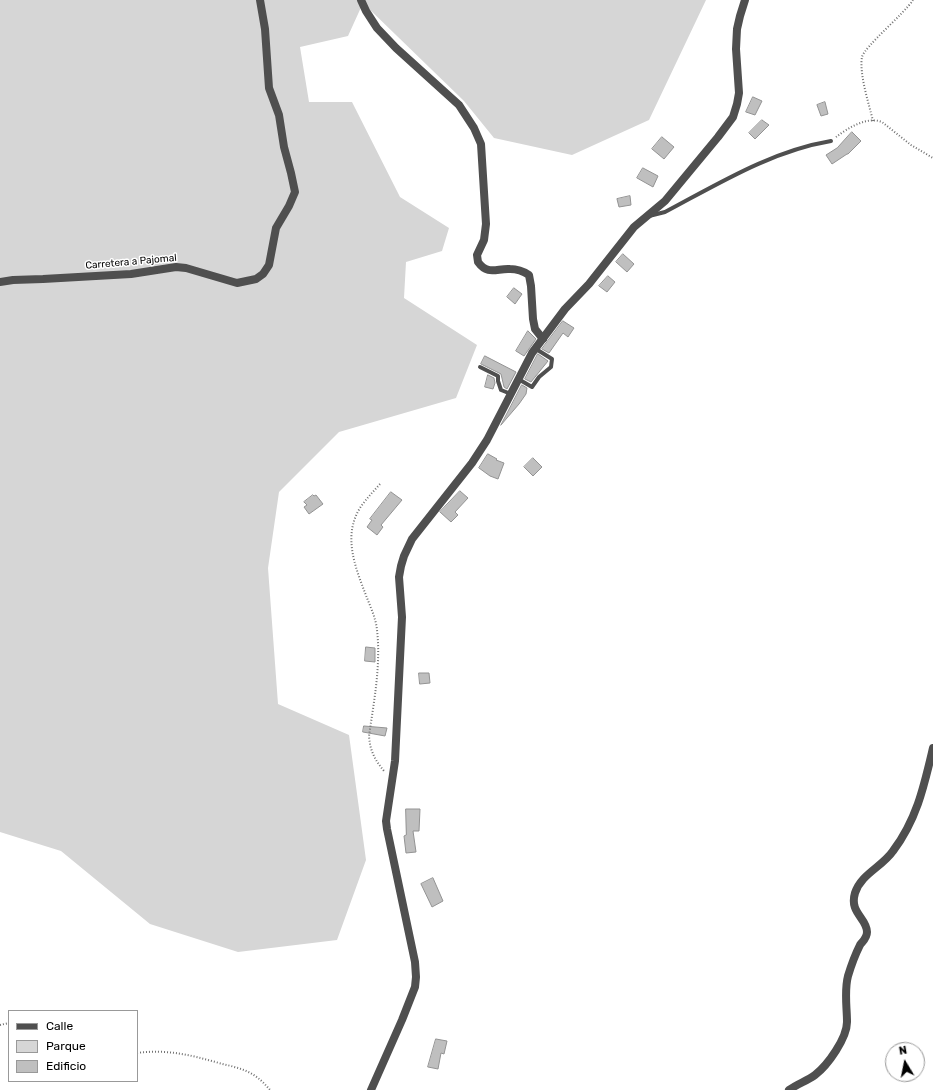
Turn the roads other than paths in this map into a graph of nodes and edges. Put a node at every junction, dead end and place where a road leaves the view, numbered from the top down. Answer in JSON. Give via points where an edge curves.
{"nodes":[{"id":1,"x":260,"y":0,"type":"edge"},
{"id":2,"x":361,"y":0,"type":"edge"},
{"id":3,"x":745,"y":0,"type":"edge"},
{"id":4,"x":831,"y":141,"type":"road end"},
{"id":5,"x":646,"y":216,"type":"junction"},
{"id":6,"x":0,"y":282,"type":"edge"},
{"id":7,"x":543,"y":339,"type":"junction"},
{"id":8,"x":536,"y":348,"type":"junction"},
{"id":9,"x":480,"y":367,"type":"dead end"},
{"id":10,"x":520,"y":380,"type":"junction"},
{"id":11,"x":512,"y":394,"type":"junction"},
{"id":12,"x":933,"y":748,"type":"edge"},
{"id":13,"x":371,"y":1090,"type":"edge"},
{"id":14,"x":789,"y":1090,"type":"edge"}],
"edges":[{"from":1,"to":6,"type":"street","name":"Carretera a Pajomal","via":[[265,29],[269,88],[279,115],[295,192],[276,228],[269,265],[263,274],[256,279],[238,282],[176,267],[131,274]]},
{"from":2,"to":7,"type":"street","via":[[377,28],[458,105],[474,128],[481,144],[486,224],[484,240],[477,255],[478,262],[485,270],[521,270],[529,275],[535,329]]},
{"from":3,"to":5,"type":"street","via":[[738,29],[736,49],[739,92],[733,117],[665,201]]},
{"from":4,"to":5,"type":"lane","via":[[801,147],[776,156],[665,212]]},
{"from":5,"to":7,"type":"street","via":[[565,309]]},
{"from":7,"to":8,"type":"street"},
{"from":8,"to":10,"type":"street"},
{"from":8,"to":10,"type":"lane","via":[[552,359],[551,367],[532,387]]},
{"from":9,"to":11,"type":"lane","via":[[498,376],[501,390]]},
{"from":10,"to":11,"type":"street"},
{"from":11,"to":13,"type":"street","via":[[472,463],[412,539],[401,566],[399,577],[402,617],[395,753],[386,829],[416,977],[405,1014]]},
{"from":12,"to":14,"type":"street","via":[[919,804],[908,827],[893,852],[859,883],[855,894],[856,911],[867,931],[847,980],[847,1026],[844,1038],[816,1074]]}]}
